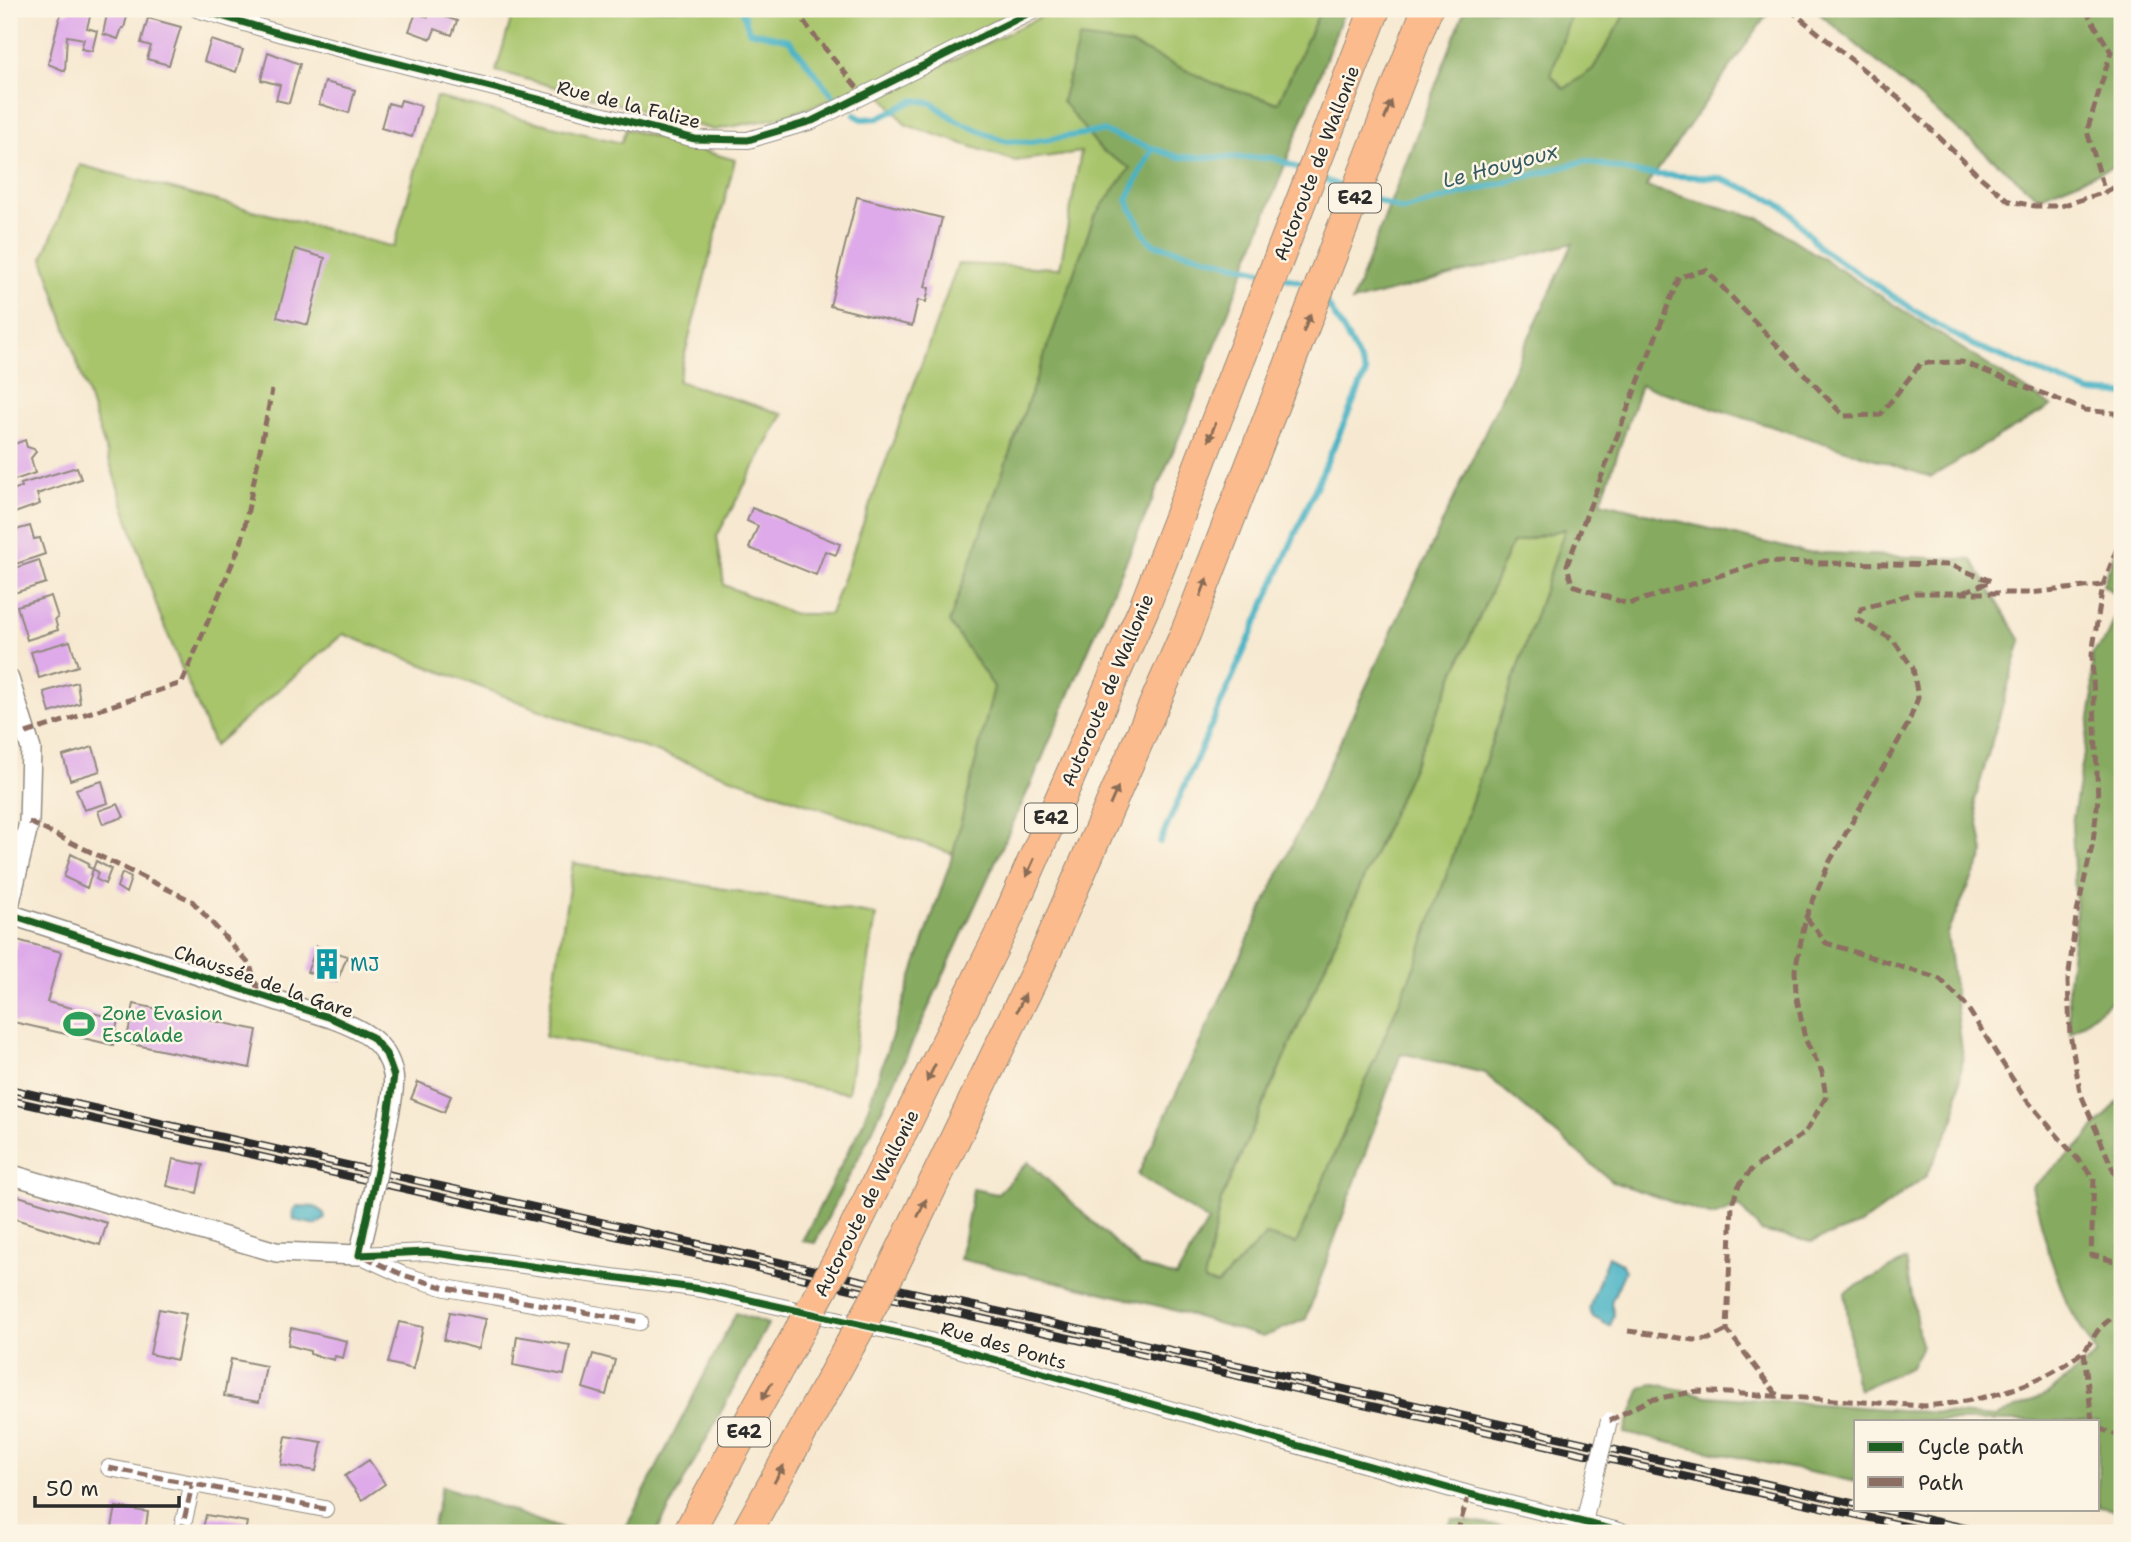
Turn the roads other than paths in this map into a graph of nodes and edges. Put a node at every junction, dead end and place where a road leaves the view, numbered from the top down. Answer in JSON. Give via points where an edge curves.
{"nodes":[{"id":1,"x":197,"y":9,"type":"edge"},
{"id":2,"x":1037,"y":9,"type":"edge"},
{"id":3,"x":1375,"y":9,"type":"edge"},
{"id":4,"x":1427,"y":9,"type":"edge"},
{"id":5,"x":9,"y":679,"type":"edge"},
{"id":6,"x":15,"y":850,"type":"edge"},
{"id":7,"x":9,"y":906,"type":"edge"},
{"id":8,"x":9,"y":914,"type":"edge"},
{"id":9,"x":9,"y":1174,"type":"edge"},
{"id":10,"x":359,"y":1255,"type":"junction"},
{"id":11,"x":639,"y":1322,"type":"dead end"},
{"id":12,"x":1609,"y":1421,"type":"dead end"},
{"id":13,"x":109,"y":1468,"type":"dead end"},
{"id":14,"x":192,"y":1486,"type":"junction"},
{"id":15,"x":325,"y":1509,"type":"dead end"},
{"id":16,"x":1584,"y":1523,"type":"junction"},
{"id":17,"x":181,"y":1533,"type":"edge"},
{"id":18,"x":688,"y":1533,"type":"edge"},
{"id":19,"x":746,"y":1533,"type":"edge"},
{"id":20,"x":1628,"y":1533,"type":"edge"}],
"edges":[{"from":1,"to":2,"type":"street","name":"Rue de la Falize","via":[[695,139],[747,140],[812,121]]},
{"from":3,"to":18,"type":"highway","name":"Autoroute de Wallonie","number":"E42","one_way":true,"bridge":true,"via":[[1143,608],[1005,923],[840,1257]]},
{"from":19,"to":4,"type":"highway","number":"E42","one_way":true,"bridge":true,"via":[[892,1269],[1053,936],[1186,632]]},
{"from":5,"to":6,"type":"street","via":[[32,749],[29,822]]},
{"from":6,"to":7,"type":"street"},
{"from":8,"to":10,"type":"street","name":"Chaussée de la Gare","bridge":true,"via":[[331,1018],[372,1037],[386,1054],[394,1076]]},
{"from":9,"to":10,"type":"street","via":[[276,1252]]},
{"from":10,"to":11,"type":"street","via":[[446,1288]]},
{"from":10,"to":16,"type":"street","name":"Rue des Ponts","via":[[427,1252],[701,1289],[831,1317]]},
{"from":12,"to":16,"type":"street","bridge":true},
{"from":13,"to":14,"type":"street"},
{"from":14,"to":15,"type":"street"},
{"from":14,"to":17,"type":"street"},
{"from":16,"to":20,"type":"street","name":"Rue des Ponts"}]}
